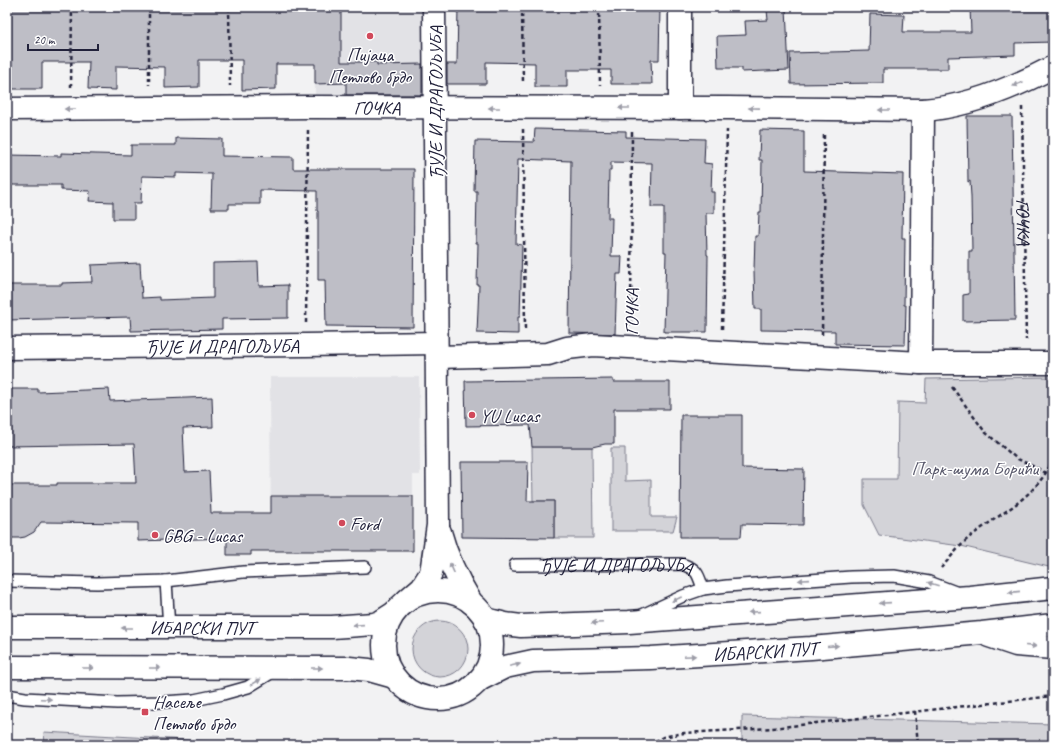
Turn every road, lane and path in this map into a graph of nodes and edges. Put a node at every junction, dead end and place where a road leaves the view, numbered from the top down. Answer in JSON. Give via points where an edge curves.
{"nodes":[{"id":1,"x":72,"y":7,"type":"edge"},
{"id":2,"x":149,"y":7,"type":"edge"},
{"id":3,"x":229,"y":7,"type":"edge"},
{"id":4,"x":434,"y":7,"type":"edge"},
{"id":5,"x":522,"y":7,"type":"edge"},
{"id":6,"x":599,"y":7,"type":"edge"},
{"id":7,"x":680,"y":7,"type":"edge"},
{"id":8,"x":1053,"y":67,"type":"edge"},
{"id":9,"x":1022,"y":82,"type":"junction"},
{"id":10,"x":308,"y":107,"type":"junction"},
{"id":11,"x":230,"y":108,"type":"junction"},
{"id":12,"x":435,"y":108,"type":"junction"},
{"id":13,"x":523,"y":108,"type":"junction"},
{"id":14,"x":600,"y":108,"type":"junction"},
{"id":15,"x":632,"y":108,"type":"junction"},
{"id":16,"x":680,"y":108,"type":"junction"},
{"id":17,"x":728,"y":108,"type":"junction"},
{"id":18,"x":7,"y":109,"type":"edge"},
{"id":19,"x":70,"y":109,"type":"junction"},
{"id":20,"x":149,"y":109,"type":"junction"},
{"id":21,"x":824,"y":109,"type":"junction"},
{"id":22,"x":923,"y":110,"type":"junction"},
{"id":23,"x":306,"y":345,"type":"junction"},
{"id":24,"x":631,"y":347,"type":"junction"},
{"id":25,"x":7,"y":348,"type":"edge"},
{"id":26,"x":436,"y":350,"type":"junction"},
{"id":27,"x":721,"y":352,"type":"junction"},
{"id":28,"x":525,"y":355,"type":"junction"},
{"id":29,"x":822,"y":357,"type":"junction"},
{"id":30,"x":1026,"y":362,"type":"junction"},
{"id":31,"x":926,"y":363,"type":"junction"},
{"id":32,"x":1053,"y":363,"type":"edge"},
{"id":33,"x":1053,"y":459,"type":"edge"},
{"id":34,"x":1046,"y":473,"type":"junction"},
{"id":35,"x":1053,"y":476,"type":"edge"},
{"id":36,"x":438,"y":525,"type":"junction"},
{"id":37,"x":515,"y":565,"type":"dead end"},
{"id":38,"x":365,"y":567,"type":"dead end"},
{"id":39,"x":7,"y":581,"type":"edge"},
{"id":40,"x":166,"y":581,"type":"junction"},
{"id":41,"x":929,"y":582,"type":"junction"},
{"id":42,"x":1053,"y":588,"type":"edge"},
{"id":43,"x":703,"y":590,"type":"junction"},
{"id":44,"x":970,"y":597,"type":"junction"},
{"id":45,"x":471,"y":602,"type":"junction"},
{"id":46,"x":401,"y":607,"type":"junction"},
{"id":47,"x":485,"y":619,"type":"junction"},
{"id":48,"x":629,"y":622,"type":"junction"},
{"id":49,"x":1053,"y":625,"type":"edge"},
{"id":50,"x":7,"y":627,"type":"edge"},
{"id":51,"x":169,"y":628,"type":"junction"},
{"id":52,"x":982,"y":633,"type":"junction"},
{"id":53,"x":1053,"y":648,"type":"edge"},
{"id":54,"x":7,"y":667,"type":"edge"},
{"id":55,"x":278,"y":668,"type":"junction"},
{"id":56,"x":394,"y":677,"type":"junction"},
{"id":57,"x":479,"y":680,"type":"junction"},
{"id":58,"x":7,"y":694,"type":"edge"},
{"id":59,"x":1053,"y":696,"type":"edge"},
{"id":60,"x":915,"y":711,"type":"junction"},
{"id":61,"x":649,"y":745,"type":"edge"},
{"id":62,"x":918,"y":745,"type":"edge"}],
"edges":[{"from":1,"to":19,"type":"path"},
{"from":2,"to":20,"type":"path"},
{"from":3,"to":11,"type":"path"},
{"from":4,"to":12,"type":"street","name":"ЂУЈЕ И ДРАГОЉУБА"},
{"from":5,"to":13,"type":"path"},
{"from":6,"to":14,"type":"path"},
{"from":7,"to":16,"type":"street"},
{"from":8,"to":9,"type":"street","name":"ГОЧКА"},
{"from":9,"to":22,"type":"street","name":"ГОЧКА","one_way":true,"via":[[965,103],[942,109]]},
{"from":9,"to":30,"type":"path","name":"ГОЧКА"},
{"from":10,"to":11,"type":"street","name":"ГОЧКА"},
{"from":10,"to":12,"type":"street","name":"ГОЧКА"},
{"from":10,"to":23,"type":"path"},
{"from":11,"to":20,"type":"street","name":"ГОЧКА"},
{"from":13,"to":12,"type":"street","name":"ГОЧКА","one_way":true},
{"from":12,"to":26,"type":"street","name":"ЂУЈЕ И ДРАГОЉУБА"},
{"from":13,"to":14,"type":"street","name":"ГОЧКА"},
{"from":13,"to":28,"type":"path"},
{"from":15,"to":14,"type":"street","name":"ГОЧКА","one_way":true},
{"from":15,"to":16,"type":"street","name":"ГОЧКА"},
{"from":15,"to":24,"type":"path","name":"ГОЧКА"},
{"from":16,"to":17,"type":"street","name":"ГОЧКА"},
{"from":21,"to":17,"type":"street","name":"ГОЧКА","one_way":true},
{"from":17,"to":27,"type":"path"},
{"from":19,"to":18,"type":"street","name":"ГОЧКА","one_way":true},
{"from":19,"to":20,"type":"street","name":"ГОЧКА"},
{"from":22,"to":21,"type":"street","name":"ГОЧКА","one_way":true},
{"from":21,"to":29,"type":"path"},
{"from":22,"to":31,"type":"street"},
{"from":23,"to":25,"type":"street","name":"ЂУЈЕ И ДРАГОЉУБА"},
{"from":23,"to":26,"type":"street","name":"ЂУЈЕ И ДРАГОЉУБА"},
{"from":24,"to":27,"type":"street"},
{"from":24,"to":28,"type":"street","via":[[593,345],[567,348],[548,354]]},
{"from":26,"to":28,"type":"street"},
{"from":26,"to":36,"type":"street","name":"ЂУЈЕ И ДРАГОЉУБА"},
{"from":27,"to":29,"type":"street"},
{"from":29,"to":31,"type":"street"},
{"from":30,"to":31,"type":"street"},
{"from":30,"to":32,"type":"street"},
{"from":31,"to":34,"type":"path","via":[[958,394],[985,432],[1016,458]]},
{"from":33,"to":34,"type":"path"},
{"from":34,"to":35,"type":"path"},
{"from":34,"to":41,"type":"path","via":[[1032,490],[1005,513],[960,546]]},
{"from":45,"to":36,"type":"street","name":"ЂУЈЕ И ДРАГОЉУБА","one_way":true,"via":[[451,566]]},
{"from":36,"to":46,"type":"street","name":"ЂУЈЕ И ДРАГОЉУБА","via":[[431,574],[422,587]]},
{"from":37,"to":43,"type":"lane","name":"ЂУЈЕ И ДРАГОЉУБА","via":[[681,564],[691,567],[698,574]]},
{"from":38,"to":40,"type":"lane","via":[[243,572]]},
{"from":39,"to":40,"type":"lane"},
{"from":40,"to":51,"type":"lane"},
{"from":41,"to":43,"type":"lane","one_way":true,"via":[[894,576],[851,577]]},
{"from":44,"to":41,"type":"lane","one_way":true},
{"from":42,"to":44,"type":"street","name":"ИБАРСКИ ПУТ","one_way":true},
{"from":43,"to":48,"type":"lane","one_way":true,"via":[[684,596]]},
{"from":44,"to":48,"type":"street","name":"ИБАРСКИ ПУТ","one_way":true},
{"from":45,"to":46,"type":"street","via":[[460,595],[433,591],[419,594]]},
{"from":45,"to":47,"type":"street"},
{"from":46,"to":51,"type":"street","name":"ИБАРСКИ ПУТ","one_way":true,"via":[[374,624],[332,627]]},
{"from":46,"to":56,"type":"street","via":[[388,623],[385,634],[385,656]]},
{"from":48,"to":47,"type":"street","name":"ИБАРСКИ ПУТ","one_way":true,"via":[[521,626]]},
{"from":47,"to":57,"type":"street","via":[[490,631],[491,656]]},
{"from":49,"to":52,"type":"street","name":"ИБАРСКИ ПУТ"},
{"from":51,"to":50,"type":"street","name":"ИБАРСКИ ПУТ","one_way":true},
{"from":52,"to":53,"type":"street","one_way":true,"via":[[1016,645]]},
{"from":57,"to":52,"type":"street","name":"ИБАРСКИ ПУТ","one_way":true,"via":[[505,667],[534,661],[651,658],[811,648]]},
{"from":54,"to":55,"type":"street","name":"ИБАРСКИ ПУТ","one_way":true},
{"from":55,"to":56,"type":"street","name":"ИБАРСКИ ПУТ","one_way":true,"via":[[349,668]]},
{"from":58,"to":55,"type":"lane","one_way":true,"via":[[25,698],[117,703],[194,700],[248,687]]},
{"from":56,"to":57,"type":"street","via":[[416,694],[443,699],[456,696]]},
{"from":59,"to":60,"type":"path"},
{"from":60,"to":61,"type":"path","via":[[773,728],[684,733],[663,737]]},
{"from":60,"to":62,"type":"path"}]}
